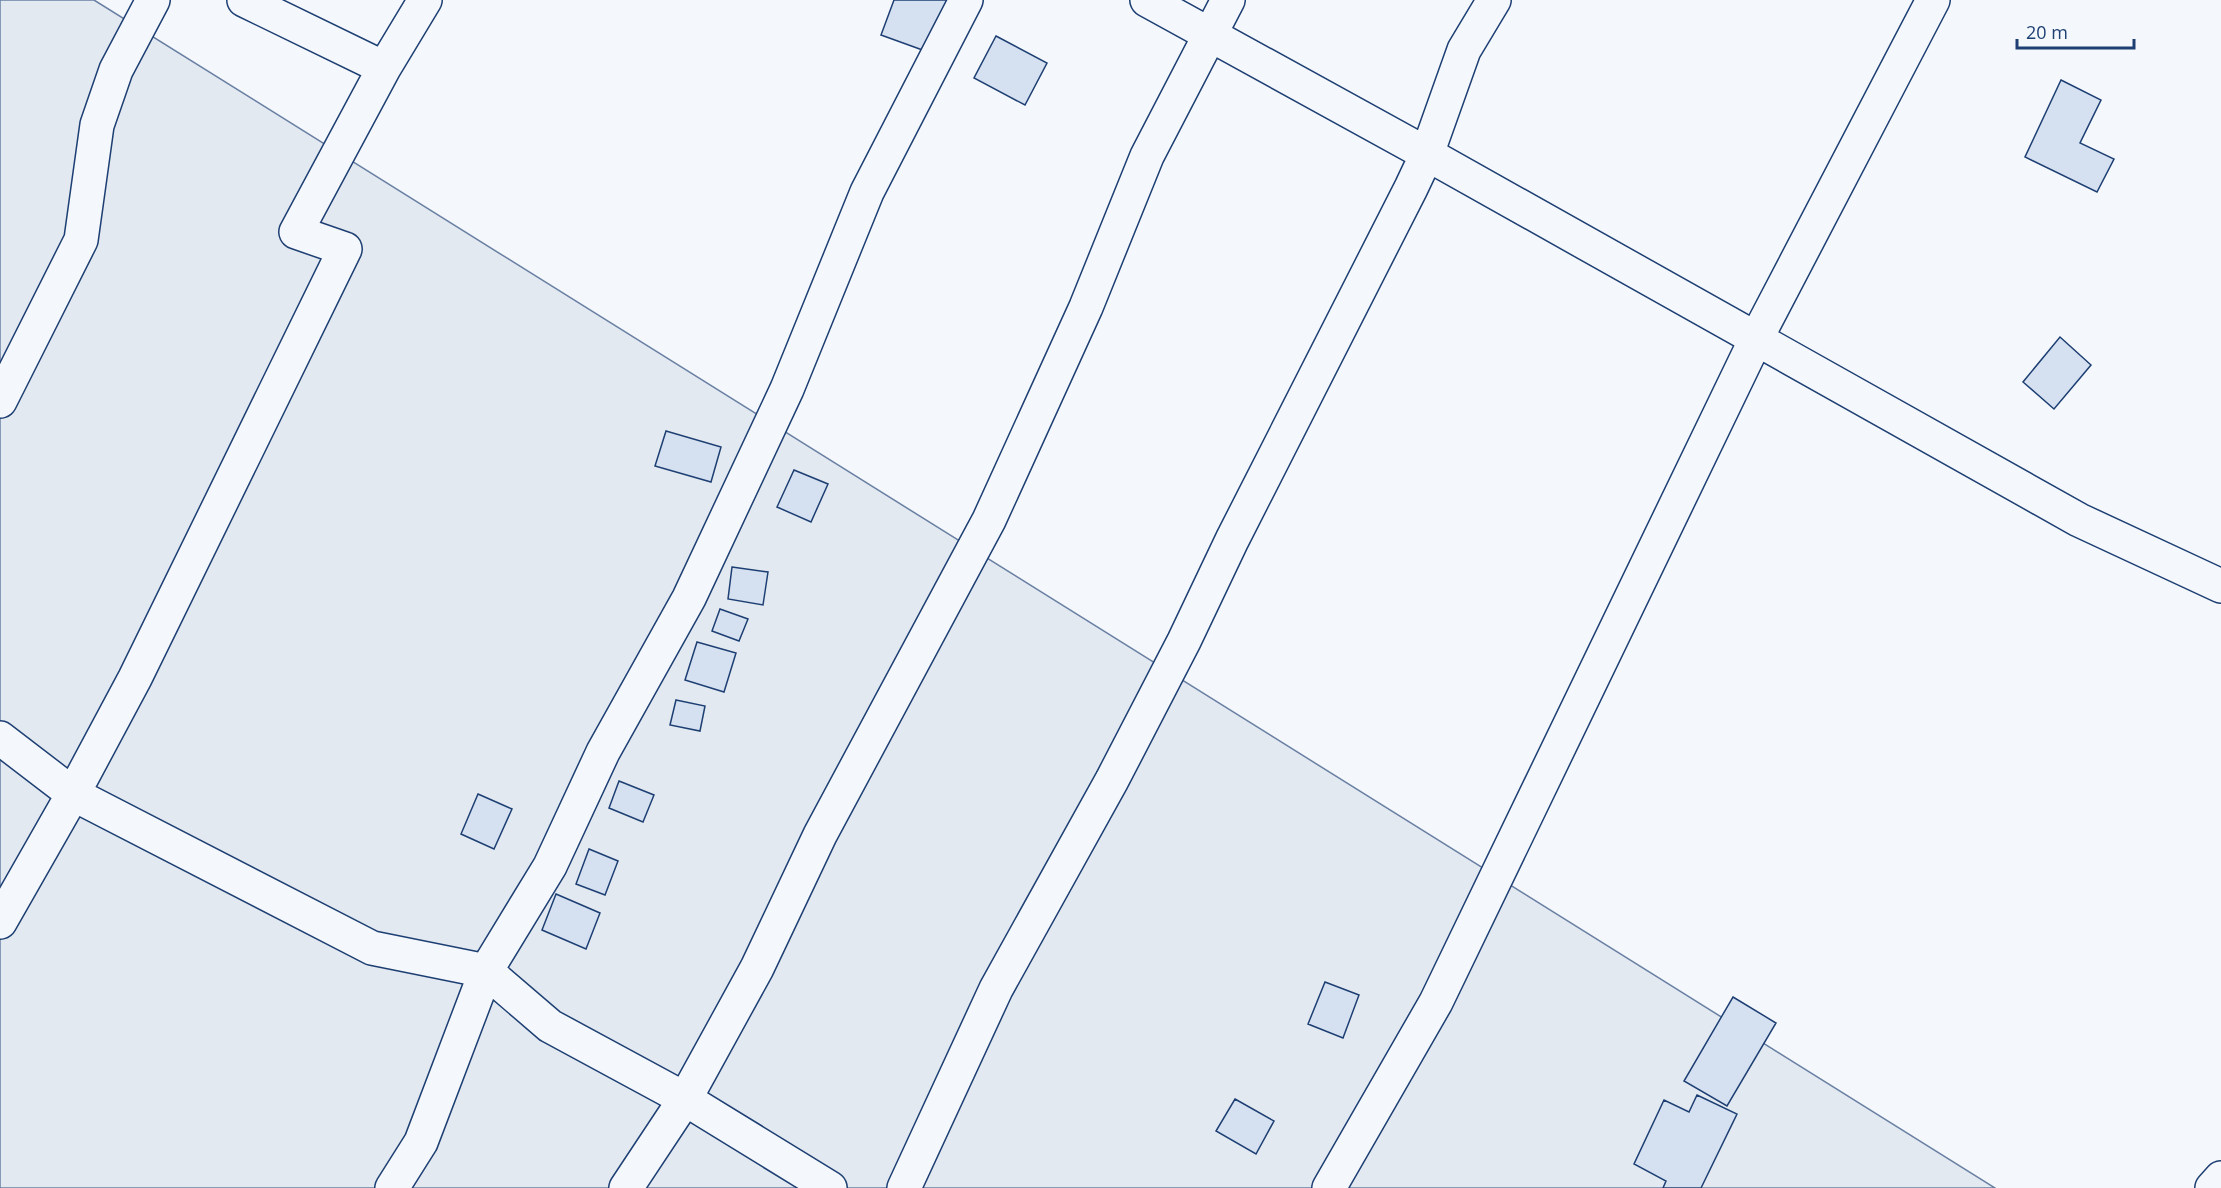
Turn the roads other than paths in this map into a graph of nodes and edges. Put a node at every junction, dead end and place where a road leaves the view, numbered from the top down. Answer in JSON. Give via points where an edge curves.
{"nodes":[{"id":1,"x":153,"y":0,"type":"edge"},
{"id":2,"x":244,"y":0,"type":"edge"},
{"id":3,"x":425,"y":0,"type":"edge"},
{"id":4,"x":966,"y":0,"type":"edge"},
{"id":5,"x":1147,"y":0,"type":"edge"},
{"id":6,"x":1228,"y":0,"type":"edge"},
{"id":7,"x":1494,"y":0,"type":"edge"},
{"id":8,"x":1933,"y":0,"type":"edge"},
{"id":9,"x":1212,"y":34,"type":"junction"},
{"id":10,"x":384,"y":68,"type":"junction"},
{"id":11,"x":1427,"y":154,"type":"junction"},
{"id":12,"x":1756,"y":339,"type":"junction"},
{"id":13,"x":0,"y":401,"type":"edge"},
{"id":14,"x":2221,"y":586,"type":"edge"},
{"id":15,"x":0,"y":738,"type":"edge"},
{"id":16,"x":73,"y":794,"type":"junction"},
{"id":17,"x":0,"y":922,"type":"edge"},
{"id":18,"x":486,"y":971,"type":"junction"},
{"id":19,"x":685,"y":1099,"type":"junction"},
{"id":20,"x":2221,"y":1178,"type":"edge"},
{"id":21,"x":392,"y":1188,"type":"edge"},
{"id":22,"x":626,"y":1188,"type":"edge"},
{"id":23,"x":830,"y":1188,"type":"edge"},
{"id":24,"x":904,"y":1188,"type":"edge"},
{"id":25,"x":1329,"y":1188,"type":"edge"},
{"id":26,"x":2212,"y":1188,"type":"edge"}],
"edges":[{"from":1,"to":13,"type":"street","via":[[116,70],[97,125],[81,240]]},
{"from":2,"to":10,"type":"street"},
{"from":3,"to":10,"type":"street"},
{"from":4,"to":18,"type":"street","via":[[867,192],[787,389],[689,598],[603,752],[550,866]]},
{"from":5,"to":9,"type":"street"},
{"from":6,"to":9,"type":"street"},
{"from":7,"to":11,"type":"street","via":[[1464,50]]},
{"from":8,"to":12,"type":"street"},
{"from":9,"to":11,"type":"street"},
{"from":9,"to":19,"type":"street","via":[[1147,156],[1086,307],[989,520],[820,835],[757,968]]},
{"from":10,"to":16,"type":"street","via":[[296,232],[345,249],[212,526]]},
{"from":11,"to":12,"type":"street"},
{"from":11,"to":24,"type":"street","via":[[1112,780],[996,989]]},
{"from":12,"to":14,"type":"street","via":[[2079,520]]},
{"from":12,"to":25,"type":"street","via":[[1436,1002]]},
{"from":15,"to":16,"type":"street"},
{"from":16,"to":17,"type":"street"},
{"from":16,"to":18,"type":"street","via":[[372,948]]},
{"from":18,"to":19,"type":"street","via":[[550,1026]]},
{"from":18,"to":21,"type":"street","via":[[421,1142]]},
{"from":19,"to":22,"type":"street"},
{"from":19,"to":23,"type":"street"},
{"from":20,"to":26,"type":"street"}]}
